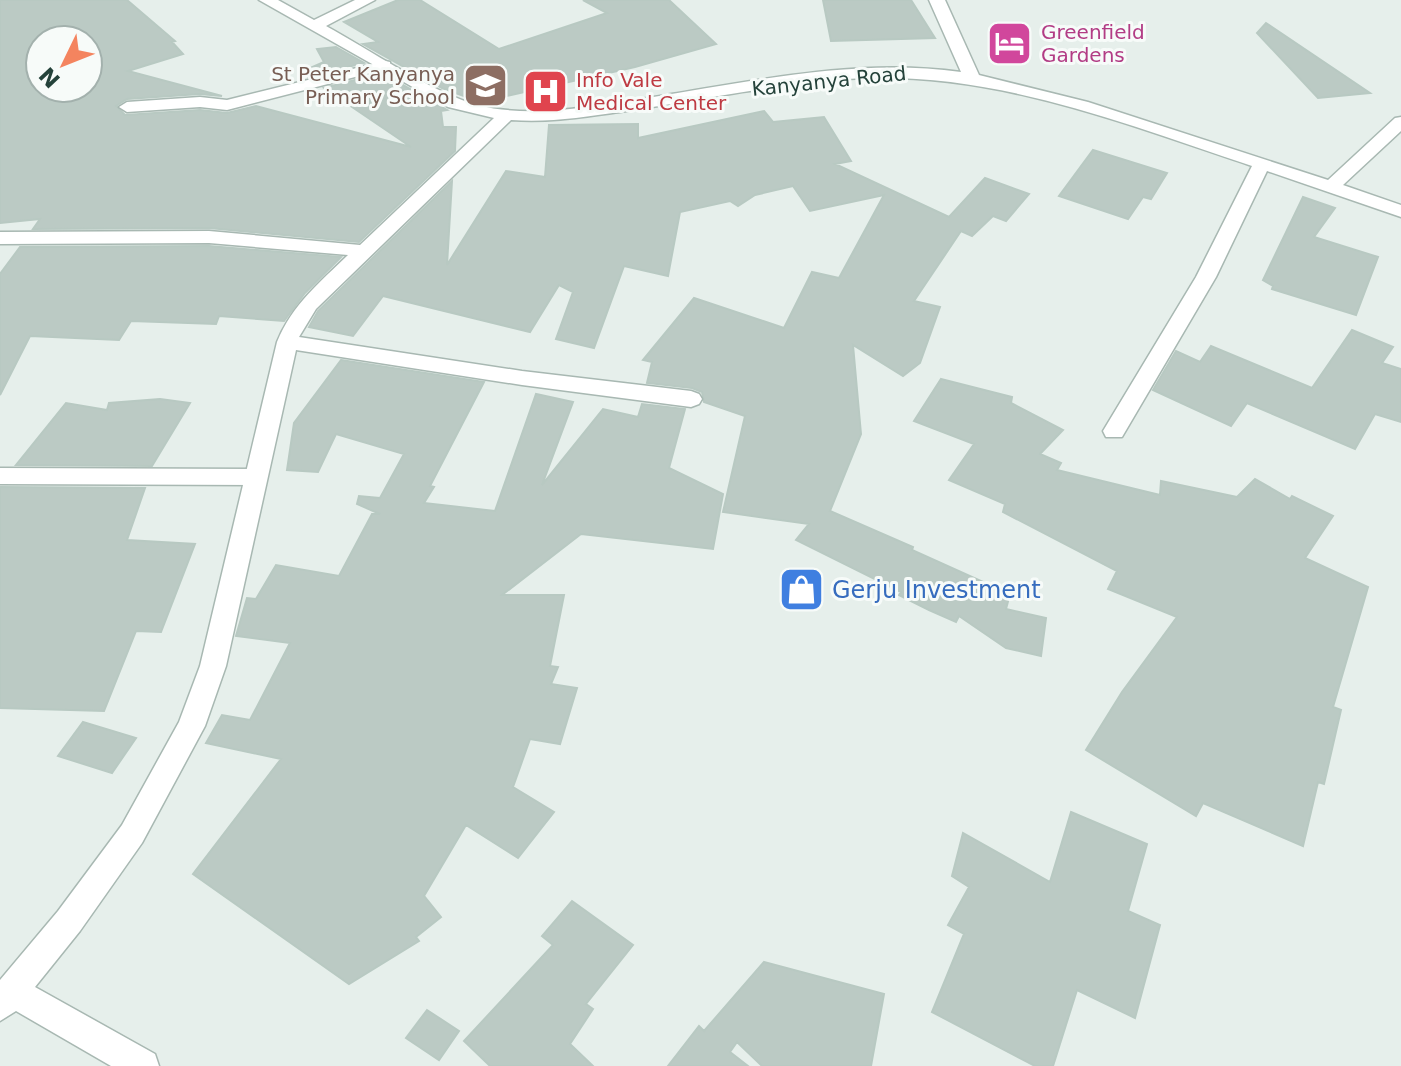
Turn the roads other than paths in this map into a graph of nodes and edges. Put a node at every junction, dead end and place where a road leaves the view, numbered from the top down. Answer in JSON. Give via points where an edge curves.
{"nodes":[{"id":1,"x":267,"y":0,"type":"edge"},
{"id":2,"x":367,"y":0,"type":"edge"},
{"id":3,"x":937,"y":0,"type":"edge"},
{"id":4,"x":316,"y":25,"type":"junction"},
{"id":5,"x":385,"y":65,"type":"junction"},
{"id":6,"x":972,"y":77,"type":"junction"},
{"id":7,"x":127,"y":107,"type":"dead end"},
{"id":8,"x":505,"y":117,"type":"junction"},
{"id":9,"x":1401,"y":122,"type":"edge"},
{"id":10,"x":1262,"y":164,"type":"junction"},
{"id":11,"x":1331,"y":187,"type":"junction"},
{"id":12,"x":1401,"y":211,"type":"edge"},
{"id":13,"x":0,"y":238,"type":"edge"},
{"id":14,"x":365,"y":251,"type":"junction"},
{"id":15,"x":287,"y":342,"type":"junction"},
{"id":16,"x":691,"y":399,"type":"dead end"},
{"id":17,"x":1114,"y":431,"type":"dead end"},
{"id":18,"x":0,"y":476,"type":"edge"},
{"id":19,"x":256,"y":477,"type":"junction"},
{"id":20,"x":7,"y":999,"type":"edge"},
{"id":21,"x":143,"y":1066,"type":"edge"}],
"edges":[{"from":1,"to":4,"type":"street","name":"Kanyanya Road"},
{"from":2,"to":4,"type":"street"},
{"from":3,"to":6,"type":"street"},
{"from":4,"to":5,"type":"street","name":"Kanyanya Road"},
{"from":5,"to":7,"type":"lane","via":[[227,105]]},
{"from":5,"to":8,"type":"street","name":"Kanyanya Road","via":[[454,103]]},
{"from":6,"to":8,"type":"street","name":"Kanyanya Road","via":[[887,73],[558,115]]},
{"from":6,"to":10,"type":"street","name":"Kanyanya Road","via":[[1039,92]]},
{"from":8,"to":14,"type":"street"},
{"from":9,"to":11,"type":"street"},
{"from":10,"to":11,"type":"street","name":"Kanyanya Road"},
{"from":10,"to":17,"type":"street","via":[[1206,277]]},
{"from":11,"to":12,"type":"street","name":"Kanyanya Road"},
{"from":13,"to":14,"type":"street","via":[[209,237]]},
{"from":14,"to":15,"type":"street","via":[[309,304]]},
{"from":15,"to":16,"type":"street"},
{"from":15,"to":19,"type":"street"},
{"from":18,"to":19,"type":"lane"},
{"from":19,"to":20,"type":"street","via":[[213,666],[191,726],[132,834]]},
{"from":20,"to":21,"type":"street"}]}
